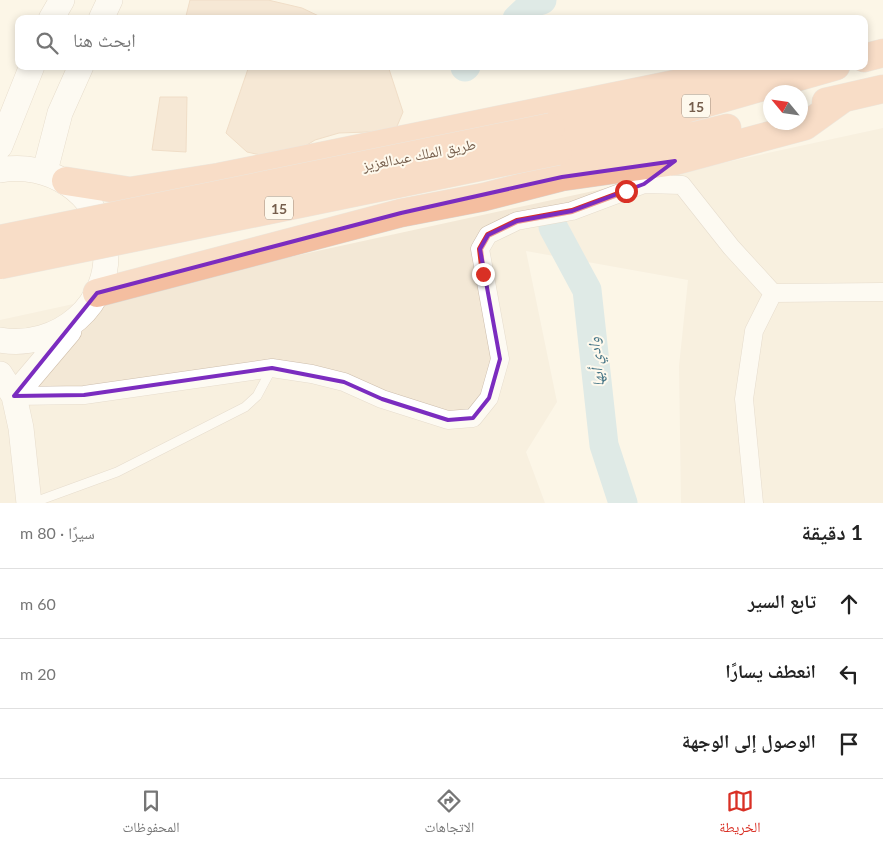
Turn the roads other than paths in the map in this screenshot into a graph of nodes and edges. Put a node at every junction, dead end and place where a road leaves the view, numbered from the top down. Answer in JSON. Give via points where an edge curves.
{"nodes":[{"id":1,"x":62,"y":0,"type":"edge"},
{"id":2,"x":110,"y":0,"type":"edge"},
{"id":3,"x":53,"y":15,"type":"edge"},
{"id":4,"x":103,"y":15,"type":"edge"},
{"id":5,"x":868,"y":53,"type":"edge"},
{"id":6,"x":883,"y":53,"type":"edge"},
{"id":7,"x":868,"y":57,"type":"edge"},
{"id":8,"x":30,"y":70,"type":"edge"},
{"id":9,"x":79,"y":70,"type":"edge"},
{"id":10,"x":743,"y":70,"type":"edge"},
{"id":11,"x":822,"y":70,"type":"edge"},
{"id":12,"x":883,"y":89,"type":"edge"},
{"id":13,"x":844,"y":98,"type":"junction"},
{"id":14,"x":808,"y":107,"type":"edge"},
{"id":15,"x":763,"y":119,"type":"edge"},
{"id":16,"x":554,"y":139,"type":"junction"},
{"id":17,"x":0,"y":146,"type":"edge"},
{"id":18,"x":675,"y":161,"type":"junction"},
{"id":19,"x":0,"y":170,"type":"edge"},
{"id":20,"x":55,"y":176,"type":"junction"},
{"id":21,"x":644,"y":184,"type":"junction"},
{"id":22,"x":0,"y":239,"type":"edge"},
{"id":23,"x":0,"y":265,"type":"edge"},
{"id":24,"x":883,"y":292,"type":"edge"},
{"id":25,"x":773,"y":293,"type":"junction"},
{"id":26,"x":89,"y":304,"type":"junction"},
{"id":27,"x":0,"y":340,"type":"edge"},
{"id":28,"x":272,"y":368,"type":"junction"},
{"id":29,"x":0,"y":374,"type":"edge"},
{"id":30,"x":14,"y":396,"type":"junction"},
{"id":31,"x":31,"y":503,"type":"edge"},
{"id":32,"x":754,"y":503,"type":"edge"}],
"edges":[{"from":1,"to":3,"type":"street"},
{"from":2,"to":4,"type":"street"},
{"from":5,"to":6,"type":"highway"},
{"from":6,"to":7,"type":"highway"},
{"from":8,"to":17,"type":"street"},
{"from":9,"to":20,"type":"street","via":[[60,113]]},
{"from":10,"to":20,"type":"highway","via":[[219,177],[130,191]]},
{"from":11,"to":16,"type":"highway","name":"طريق الملك عبدالعزيز","number":"15","via":[[685,110]]},
{"from":12,"to":13,"type":"highway"},
{"from":13,"to":14,"type":"highway"},
{"from":13,"to":18,"type":"highway","via":[[805,126]]},
{"from":15,"to":16,"type":"highway","name":"طريق الملك عبدالعزيز","number":"15","via":[[694,136]]},
{"from":16,"to":22,"type":"highway","name":"طريق الملك عبدالعزيز","number":"15","bridge":true},
{"from":16,"to":23,"type":"highway","name":"طريق الملك عبدالعزيز","number":"15","bridge":true},
{"from":18,"to":21,"type":"street"},
{"from":18,"to":26,"type":"highway","via":[[562,177],[484,197],[401,212]]},
{"from":19,"to":20,"type":"street","via":[[17,167]]},
{"from":20,"to":26,"type":"street","via":[[85,198],[98,220],[105,244],[104,269]]},
{"from":21,"to":25,"type":"street","via":[[682,185]]},
{"from":21,"to":28,"type":"street","via":[[572,211],[517,221],[488,235],[480,249],[500,359],[490,398],[473,418],[448,420],[382,399],[344,382]]},
{"from":24,"to":25,"type":"street"},
{"from":25,"to":32,"type":"street","via":[[754,332],[744,399]]},
{"from":26,"to":27,"type":"street","via":[[63,330],[41,340],[16,343]]},
{"from":26,"to":30,"type":"street"},
{"from":28,"to":30,"type":"street","via":[[84,395]]},
{"from":28,"to":31,"type":"lane","via":[[257,396],[245,407],[131,466]]},
{"from":29,"to":30,"type":"street"},
{"from":30,"to":31,"type":"street"}]}
